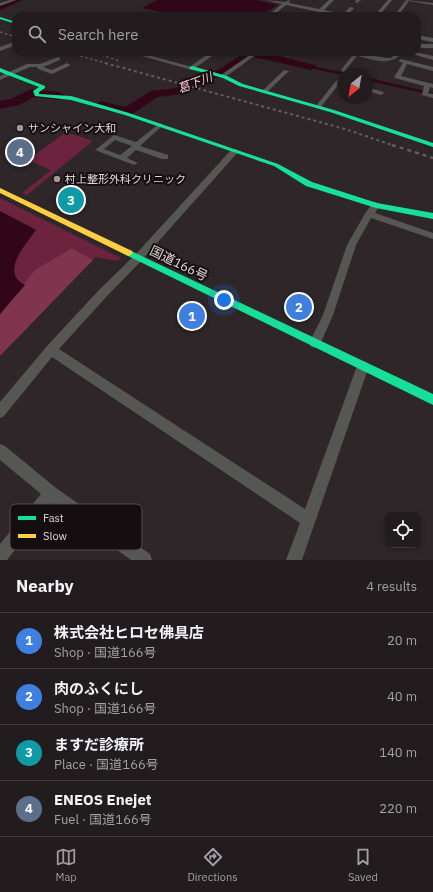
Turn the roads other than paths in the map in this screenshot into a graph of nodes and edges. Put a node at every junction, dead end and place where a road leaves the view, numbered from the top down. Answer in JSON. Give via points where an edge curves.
{"nodes":[{"id":1,"x":14,"y":0,"type":"edge"},
{"id":2,"x":269,"y":0,"type":"edge"},
{"id":3,"x":291,"y":0,"type":"edge"},
{"id":4,"x":332,"y":0,"type":"edge"},
{"id":5,"x":390,"y":0,"type":"edge"},
{"id":6,"x":409,"y":0,"type":"edge"},
{"id":7,"x":286,"y":4,"type":"junction"},
{"id":8,"x":433,"y":4,"type":"edge"},
{"id":9,"x":0,"y":6,"type":"edge"},
{"id":10,"x":352,"y":8,"type":"dead end"},
{"id":11,"x":320,"y":11,"type":"junction"},
{"id":12,"x":275,"y":12,"type":"edge"},
{"id":13,"x":324,"y":12,"type":"edge"},
{"id":14,"x":348,"y":12,"type":"edge"},
{"id":15,"x":380,"y":12,"type":"edge"},
{"id":16,"x":399,"y":12,"type":"edge"},
{"id":17,"x":0,"y":18,"type":"edge"},
{"id":18,"x":12,"y":22,"type":"edge"},
{"id":19,"x":421,"y":32,"type":"edge"},
{"id":20,"x":433,"y":34,"type":"edge"},
{"id":21,"x":421,"y":38,"type":"edge"},
{"id":22,"x":433,"y":40,"type":"edge"},
{"id":23,"x":6,"y":42,"type":"dead end"},
{"id":24,"x":12,"y":44,"type":"edge"},
{"id":25,"x":12,"y":45,"type":"edge"},
{"id":26,"x":421,"y":46,"type":"edge"},
{"id":27,"x":433,"y":46,"type":"edge"},
{"id":28,"x":0,"y":49,"type":"edge"},
{"id":29,"x":421,"y":55,"type":"edge"},
{"id":30,"x":146,"y":56,"type":"edge"},
{"id":31,"x":209,"y":56,"type":"edge"},
{"id":32,"x":251,"y":56,"type":"edge"},
{"id":33,"x":354,"y":56,"type":"edge"},
{"id":34,"x":361,"y":56,"type":"edge"},
{"id":35,"x":396,"y":56,"type":"edge"},
{"id":36,"x":433,"y":58,"type":"edge"},
{"id":37,"x":58,"y":59,"type":"dead end"},
{"id":38,"x":393,"y":59,"type":"junction"},
{"id":39,"x":406,"y":62,"type":"junction"},
{"id":40,"x":67,"y":64,"type":"dead end"},
{"id":41,"x":41,"y":66,"type":"junction"},
{"id":42,"x":192,"y":68,"type":"junction"},
{"id":43,"x":345,"y":68,"type":"edge"},
{"id":44,"x":433,"y":69,"type":"edge"},
{"id":45,"x":286,"y":71,"type":"dead end"},
{"id":46,"x":4,"y":72,"type":"edge"},
{"id":47,"x":219,"y":75,"type":"junction"},
{"id":48,"x":0,"y":78,"type":"edge"},
{"id":49,"x":337,"y":83,"type":"edge"},
{"id":50,"x":428,"y":89,"type":"edge"},
{"id":51,"x":373,"y":91,"type":"edge"},
{"id":52,"x":264,"y":92,"type":"junction"},
{"id":53,"x":381,"y":93,"type":"dead end"},
{"id":54,"x":433,"y":96,"type":"edge"},
{"id":55,"x":318,"y":107,"type":"junction"},
{"id":56,"x":160,"y":125,"type":"junction"},
{"id":57,"x":433,"y":145,"type":"edge"},
{"id":58,"x":136,"y":146,"type":"junction"},
{"id":59,"x":235,"y":151,"type":"junction"},
{"id":60,"x":165,"y":157,"type":"dead end"},
{"id":61,"x":122,"y":158,"type":"junction"},
{"id":62,"x":134,"y":163,"type":"dead end"},
{"id":63,"x":0,"y":190,"type":"edge"},
{"id":64,"x":376,"y":205,"type":"junction"},
{"id":65,"x":369,"y":214,"type":"junction"},
{"id":66,"x":433,"y":216,"type":"edge"},
{"id":67,"x":433,"y":236,"type":"edge"},
{"id":68,"x":138,"y":258,"type":"junction"},
{"id":69,"x":315,"y":343,"type":"junction"},
{"id":70,"x":51,"y":350,"type":"junction"},
{"id":71,"x":363,"y":366,"type":"junction"},
{"id":72,"x":433,"y":400,"type":"edge"},
{"id":73,"x":0,"y":412,"type":"edge"},
{"id":74,"x":0,"y":451,"type":"edge"},
{"id":75,"x":51,"y":493,"type":"junction"},
{"id":76,"x":42,"y":504,"type":"edge"},
{"id":77,"x":66,"y":504,"type":"edge"},
{"id":78,"x":307,"y":519,"type":"junction"},
{"id":79,"x":10,"y":544,"type":"edge"},
{"id":80,"x":130,"y":550,"type":"edge"},
{"id":81,"x":0,"y":556,"type":"edge"},
{"id":82,"x":144,"y":560,"type":"edge"},
{"id":83,"x":294,"y":560,"type":"edge"}],
"edges":[{"from":1,"to":9,"type":"street"},
{"from":2,"to":7,"type":"street"},
{"from":3,"to":7,"type":"street"},
{"from":4,"to":11,"type":"street"},
{"from":5,"to":15,"type":"street"},
{"from":6,"to":8,"type":"street"},
{"from":6,"to":16,"type":"street"},
{"from":7,"to":11,"type":"street"},
{"from":7,"to":12,"type":"street"},
{"from":10,"to":14,"type":"street"},
{"from":11,"to":13,"type":"street"},
{"from":17,"to":18,"type":"main road"},
{"from":19,"to":20,"type":"street"},
{"from":21,"to":22,"type":"street"},
{"from":23,"to":24,"type":"street"},
{"from":25,"to":28,"type":"street"},
{"from":26,"to":27,"type":"street"},
{"from":29,"to":36,"type":"street"},
{"from":30,"to":42,"type":"street"},
{"from":31,"to":42,"type":"street"},
{"from":32,"to":47,"type":"street"},
{"from":33,"to":43,"type":"street"},
{"from":34,"to":38,"type":"street"},
{"from":35,"to":38,"type":"street"},
{"from":37,"to":41,"type":"street"},
{"from":38,"to":39,"type":"street"},
{"from":39,"to":44,"type":"street"},
{"from":39,"to":50,"type":"street","via":[[398,77]]},
{"from":40,"to":41,"type":"street","via":[[52,72],[40,68]]},
{"from":41,"to":46,"type":"street","via":[[29,65]]},
{"from":42,"to":47,"type":"main road"},
{"from":45,"to":52,"type":"street"},
{"from":46,"to":48,"type":"street"},
{"from":46,"to":56,"type":"main road","via":[[43,87],[37,93],[71,98]]},
{"from":47,"to":52,"type":"main road"},
{"from":49,"to":55,"type":"street"},
{"from":50,"to":54,"type":"street"},
{"from":51,"to":53,"type":"street"},
{"from":52,"to":55,"type":"main road"},
{"from":55,"to":57,"type":"main road"},
{"from":56,"to":58,"type":"street"},
{"from":56,"to":59,"type":"main road"},
{"from":58,"to":60,"type":"street"},
{"from":58,"to":61,"type":"street"},
{"from":58,"to":61,"type":"street","via":[[114,137],[99,150]]},
{"from":59,"to":64,"type":"main road","via":[[276,165],[309,184]]},
{"from":59,"to":68,"type":"street"},
{"from":61,"to":62,"type":"street"},
{"from":63,"to":68,"type":"main road","name":"国道166号"},
{"from":64,"to":65,"type":"street"},
{"from":64,"to":66,"type":"main road"},
{"from":65,"to":67,"type":"street"},
{"from":65,"to":69,"type":"street","via":[[354,238],[328,315]]},
{"from":68,"to":69,"type":"main road","name":"国道166号"},
{"from":68,"to":70,"type":"street"},
{"from":69,"to":71,"type":"main road","name":"国道166号"},
{"from":70,"to":73,"type":"street"},
{"from":70,"to":78,"type":"street"},
{"from":71,"to":72,"type":"main road","name":"国道166号"},
{"from":71,"to":78,"type":"street"},
{"from":74,"to":75,"type":"street"},
{"from":75,"to":76,"type":"street"},
{"from":75,"to":77,"type":"street"},
{"from":78,"to":83,"type":"street"},
{"from":79,"to":81,"type":"street"},
{"from":80,"to":82,"type":"street"}]}
